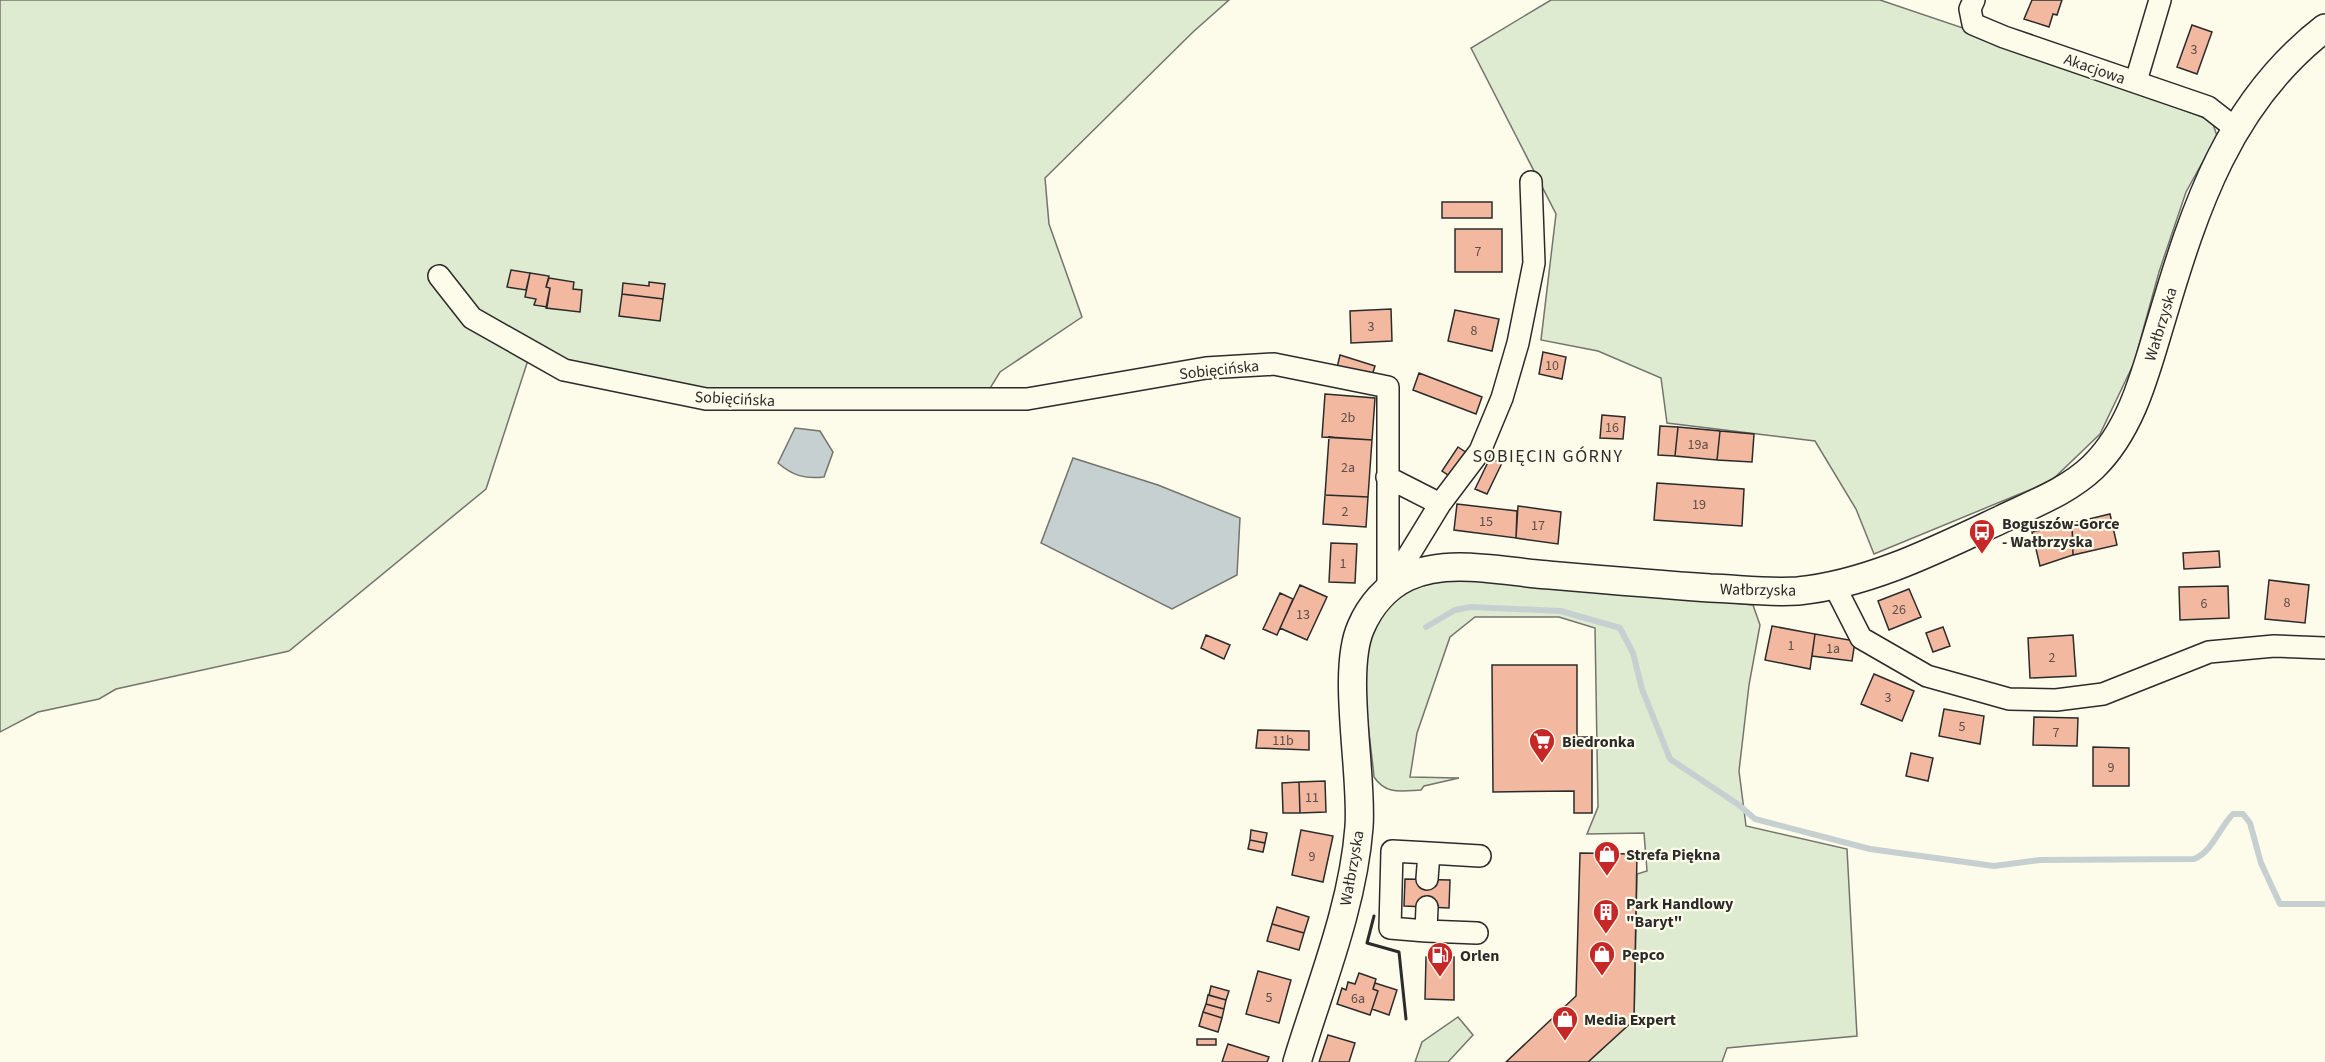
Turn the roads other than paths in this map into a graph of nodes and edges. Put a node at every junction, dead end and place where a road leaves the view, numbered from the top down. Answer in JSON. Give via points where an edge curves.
{"nodes":[{"id":1,"x":1974,"y":0,"type":"edge"},
{"id":2,"x":2160,"y":0,"type":"edge"},
{"id":3,"x":2325,"y":28,"type":"edge"},
{"id":4,"x":2136,"y":81,"type":"junction"},
{"id":5,"x":2235,"y":128,"type":"junction"},
{"id":6,"x":1531,"y":182,"type":"dead end"},
{"id":7,"x":439,"y":276,"type":"dead end"},
{"id":8,"x":1387,"y":477,"type":"junction"},
{"id":9,"x":1440,"y":504,"type":"junction"},
{"id":10,"x":1834,"y":585,"type":"junction"},
{"id":11,"x":1388,"y":590,"type":"junction"},
{"id":12,"x":2325,"y":648,"type":"edge"},
{"id":13,"x":1429,"y":853,"type":"junction"},
{"id":14,"x":1480,"y":856,"type":"dead end"},
{"id":15,"x":1427,"y":879,"type":"dead end"},
{"id":16,"x":1427,"y":907,"type":"dead end"},
{"id":17,"x":1426,"y":931,"type":"junction"},
{"id":18,"x":1477,"y":933,"type":"dead end"},
{"id":19,"x":1296,"y":1062,"type":"edge"}],
"edges":[{"from":1,"to":4,"type":"street","name":"Akacjowa","via":[[1970,9],[1973,24]]},
{"from":2,"to":4,"type":"street"},
{"from":3,"to":5,"type":"main road","name":"Wałbrzyska","via":[[2283,65]]},
{"from":4,"to":5,"type":"street","name":"Akacjowa","via":[[2208,107]]},
{"from":5,"to":10,"type":"main road","name":"Wałbrzyska","via":[[2209,178],[2186,238],[2140,390],[2119,435],[2092,468],[2054,494],[1965,536],[1876,573]]},
{"from":6,"to":9,"type":"street","via":[[1534,263],[1518,343],[1502,398],[1480,450]]},
{"from":7,"to":8,"type":"street","name":"Sobięcińska","via":[[472,318],[564,370],[706,399],[1027,399],[1206,368],[1274,364],[1388,387]]},
{"from":8,"to":9,"type":"street"},
{"from":8,"to":11,"type":"street","name":"Sobięcińska"},
{"from":9,"to":11,"type":"street"},
{"from":10,"to":11,"type":"main road","name":"Wałbrzyska","via":[[1796,591],[1758,590],[1472,568],[1436,569],[1408,576]]},
{"from":10,"to":12,"type":"street","via":[[1861,638],[1927,676],[2009,699],[2056,700],[2103,694],[2209,652],[2274,646]]},
{"from":11,"to":19,"type":"main road","name":"Wałbrzyska","via":[[1372,606],[1358,631],[1353,668],[1359,830],[1349,894]]},
{"from":13,"to":14,"type":"street"},
{"from":13,"to":15,"type":"street"},
{"from":13,"to":17,"type":"street","via":[[1392,851],[1390,928]]},
{"from":16,"to":17,"type":"street"},
{"from":17,"to":18,"type":"street"}]}
